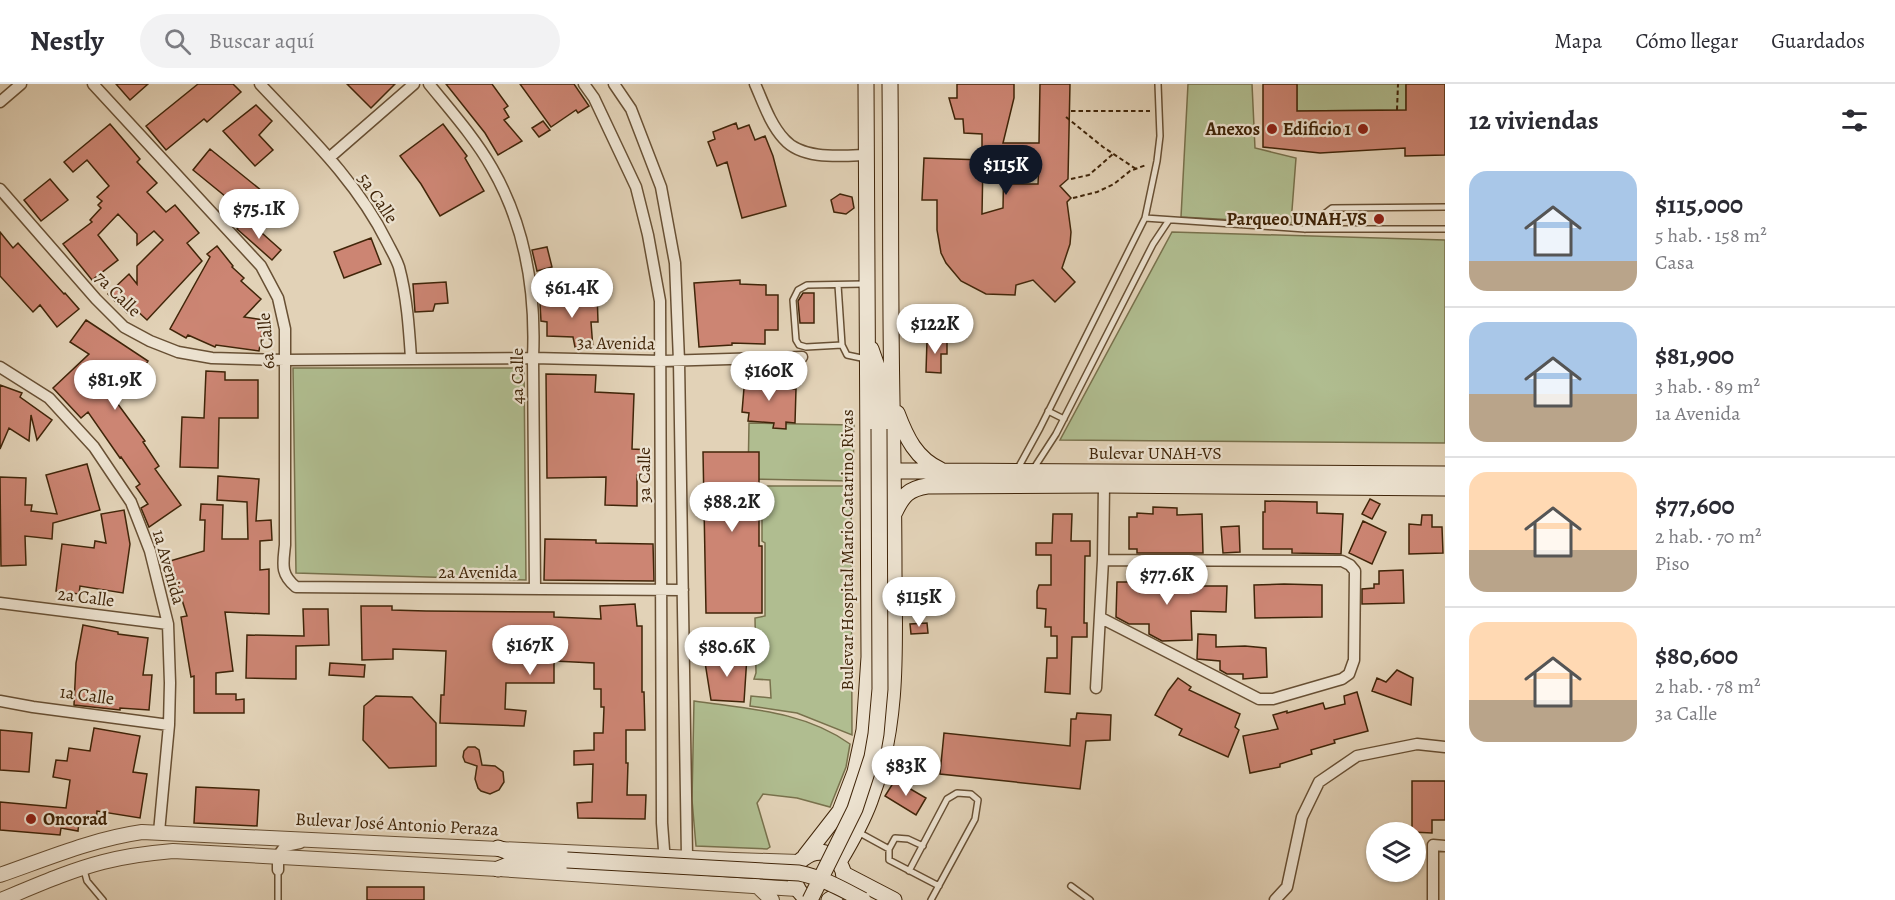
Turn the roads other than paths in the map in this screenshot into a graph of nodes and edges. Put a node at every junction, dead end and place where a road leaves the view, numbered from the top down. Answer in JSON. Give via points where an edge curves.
{"nodes":[{"id":1,"x":21,"y":84,"type":"edge"},
{"id":2,"x":93,"y":84,"type":"edge"},
{"id":3,"x":260,"y":84,"type":"edge"},
{"id":4,"x":414,"y":84,"type":"edge"},
{"id":5,"x":429,"y":84,"type":"edge"},
{"id":6,"x":584,"y":84,"type":"edge"},
{"id":7,"x":614,"y":84,"type":"edge"},
{"id":8,"x":754,"y":84,"type":"edge"},
{"id":9,"x":866,"y":84,"type":"edge"},
{"id":10,"x":890,"y":84,"type":"edge"},
{"id":11,"x":1158,"y":84,"type":"edge"},
{"id":12,"x":0,"y":102,"type":"edge"},
{"id":13,"x":866,"y":155,"type":"junction"},
{"id":14,"x":329,"y":158,"type":"junction"},
{"id":15,"x":0,"y":189,"type":"edge"},
{"id":16,"x":1445,"y":207,"type":"edge"},
{"id":17,"x":1145,"y":218,"type":"junction"},
{"id":18,"x":1169,"y":220,"type":"junction"},
{"id":19,"x":1305,"y":229,"type":"junction"},
{"id":20,"x":1445,"y":229,"type":"edge"},
{"id":21,"x":866,"y":284,"type":"junction"},
{"id":22,"x":838,"y":285,"type":"junction"},
{"id":23,"x":867,"y":338,"type":"junction"},
{"id":24,"x":891,"y":338,"type":"junction"},
{"id":25,"x":842,"y":345,"type":"junction"},
{"id":26,"x":802,"y":357,"type":"dead end"},
{"id":27,"x":411,"y":358,"type":"junction"},
{"id":28,"x":533,"y":358,"type":"junction"},
{"id":29,"x":867,"y":359,"type":"junction"},
{"id":30,"x":285,"y":360,"type":"junction"},
{"id":31,"x":661,"y":361,"type":"junction"},
{"id":32,"x":679,"y":361,"type":"junction"},
{"id":33,"x":0,"y":367,"type":"edge"},
{"id":34,"x":879,"y":372,"type":"junction"},
{"id":35,"x":892,"y":402,"type":"junction"},
{"id":36,"x":1048,"y":411,"type":"junction"},
{"id":37,"x":1064,"y":419,"type":"junction"},
{"id":38,"x":894,"y":471,"type":"junction"},
{"id":39,"x":944,"y":471,"type":"junction"},
{"id":40,"x":1024,"y":471,"type":"junction"},
{"id":41,"x":1445,"y":474,"type":"edge"},
{"id":42,"x":1216,"y":479,"type":"junction"},
{"id":43,"x":1338,"y":480,"type":"junction"},
{"id":44,"x":868,"y":482,"type":"junction"},
{"id":45,"x":1104,"y":484,"type":"junction"},
{"id":46,"x":1445,"y":488,"type":"edge"},
{"id":47,"x":894,"y":514,"type":"junction"},
{"id":48,"x":1103,"y":560,"type":"junction"},
{"id":49,"x":296,"y":587,"type":"joint"},
{"id":50,"x":535,"y":589,"type":"junction"},
{"id":51,"x":660,"y":590,"type":"junction"},
{"id":52,"x":683,"y":590,"type":"junction"},
{"id":53,"x":0,"y":603,"type":"edge"},
{"id":54,"x":1101,"y":618,"type":"junction"},
{"id":55,"x":168,"y":624,"type":"junction"},
{"id":56,"x":1096,"y":688,"type":"dead end"},
{"id":57,"x":0,"y":701,"type":"edge"},
{"id":58,"x":169,"y":725,"type":"junction"},
{"id":59,"x":1445,"y":747,"type":"edge"},
{"id":60,"x":857,"y":831,"type":"junction"},
{"id":61,"x":159,"y":832,"type":"junction"},
{"id":62,"x":354,"y":841,"type":"junction"},
{"id":63,"x":923,"y":846,"type":"junction"},
{"id":64,"x":1445,"y":846,"type":"edge"},
{"id":65,"x":498,"y":848,"type":"junction"},
{"id":66,"x":889,"y":849,"type":"junction"},
{"id":67,"x":663,"y":856,"type":"junction"},
{"id":68,"x":525,"y":858,"type":"junction"},
{"id":69,"x":687,"y":858,"type":"junction"},
{"id":70,"x":802,"y":859,"type":"junction"},
{"id":71,"x":278,"y":863,"type":"junction"},
{"id":72,"x":83,"y":868,"type":"junction"},
{"id":73,"x":842,"y":868,"type":"junction"},
{"id":74,"x":498,"y":869,"type":"junction"},
{"id":75,"x":909,"y":871,"type":"junction"},
{"id":76,"x":0,"y":875,"type":"edge"},
{"id":77,"x":672,"y":880,"type":"junction"},
{"id":78,"x":756,"y":885,"type":"junction"},
{"id":79,"x":939,"y":886,"type":"junction"},
{"id":80,"x":1071,"y":886,"type":"dead end"},
{"id":81,"x":803,"y":896,"type":"edge"},
{"id":82,"x":835,"y":899,"type":"edge"},
{"id":83,"x":1,"y":900,"type":"edge"},
{"id":84,"x":103,"y":900,"type":"edge"},
{"id":85,"x":278,"y":900,"type":"edge"},
{"id":86,"x":772,"y":900,"type":"edge"},
{"id":87,"x":863,"y":900,"type":"edge"},
{"id":88,"x":894,"y":900,"type":"edge"},
{"id":89,"x":931,"y":900,"type":"edge"},
{"id":90,"x":1090,"y":900,"type":"edge"},
{"id":91,"x":1275,"y":900,"type":"edge"},
{"id":92,"x":1434,"y":900,"type":"edge"}],
"edges":[{"from":1,"to":12,"type":"street"},
{"from":2,"to":30,"type":"street","name":"6a Calle","via":[[261,266],[278,298],[285,329]]},
{"from":3,"to":14,"type":"street","name":"5a Calle"},
{"from":4,"to":14,"type":"street"},
{"from":5,"to":28,"type":"street","name":"4a Calle","via":[[476,144],[510,204],[530,278]]},
{"from":6,"to":31,"type":"street","name":"3a Calle","via":[[636,187],[660,301]]},
{"from":7,"to":32,"type":"street","name":"3a Calle","via":[[631,109],[661,187],[675,263]]},
{"from":8,"to":13,"type":"street","via":[[785,140],[805,152],[822,156]]},
{"from":9,"to":13,"type":"main road","name":"Bulevar Hospital Mario Catarino Rivas"},
{"from":10,"to":24,"type":"main road"},
{"from":11,"to":17,"type":"lane","via":[[1160,136]]},
{"from":13,"to":21,"type":"main road","name":"Bulevar Hospital Mario Catarino Rivas"},
{"from":14,"to":27,"type":"street","name":"5a Calle","via":[[362,199],[398,265],[407,307]]},
{"from":15,"to":30,"type":"street","name":"7a Calle","via":[[124,327],[178,352],[212,358]]},
{"from":16,"to":19,"type":"lane","via":[[1332,208]]},
{"from":17,"to":18,"type":"lane"},
{"from":17,"to":36,"type":"lane"},
{"from":18,"to":19,"type":"lane"},
{"from":18,"to":37,"type":"lane"},
{"from":19,"to":20,"type":"lane"},
{"from":21,"to":22,"type":"lane"},
{"from":21,"to":23,"type":"main road","name":"Bulevar Hospital Mario Catarino Rivas"},
{"from":22,"to":25,"type":"lane"},
{"from":22,"to":25,"type":"lane","via":[[807,285],[798,290],[793,300],[796,340],[800,345]]},
{"from":23,"to":29,"type":"main road","name":"Bulevar Hospital Mario Catarino Rivas"},
{"from":23,"to":34,"type":"main road"},
{"from":24,"to":34,"type":"main road"},
{"from":24,"to":35,"type":"main road"},
{"from":25,"to":29,"type":"lane","via":[[848,355]]},
{"from":26,"to":32,"type":"street","name":"3a Avenida"},
{"from":27,"to":28,"type":"street","name":"3a Avenida"},
{"from":27,"to":30,"type":"street","name":"3a Avenida"},
{"from":28,"to":31,"type":"street","name":"3a Avenida"},
{"from":28,"to":50,"type":"street","name":"4a Calle"},
{"from":29,"to":44,"type":"main road","name":"Bulevar Hospital Mario Catarino Rivas"},
{"from":30,"to":49,"type":"street","name":"6a Calle","via":[[282,567],[287,580]]},
{"from":31,"to":32,"type":"street","name":"3a Avenida"},
{"from":31,"to":51,"type":"street","name":"3a Calle"},
{"from":32,"to":52,"type":"street","name":"3a Calle"},
{"from":33,"to":55,"type":"street","name":"1a Avenida","via":[[50,398],[94,447],[131,502],[150,551]]},
{"from":34,"to":81,"type":"main road","name":"Bulevar Hospital Mario Catarino Rivas","bridge":true,"via":[[876,734],[855,809]]},
{"from":35,"to":38,"type":"main road"},
{"from":35,"to":39,"type":"main road","via":[[915,450]]},
{"from":36,"to":37,"type":"lane"},
{"from":36,"to":40,"type":"lane"},
{"from":37,"to":40,"type":"lane"},
{"from":38,"to":39,"type":"main road","name":"Bulevar UNAH-VS"},
{"from":38,"to":44,"type":"main road","name":"Bulevar UNAH-VS"},
{"from":38,"to":47,"type":"main road"},
{"from":39,"to":40,"type":"main road","name":"Bulevar UNAH-VS"},
{"from":40,"to":42,"type":"main road","name":"Bulevar UNAH-VS"},
{"from":41,"to":43,"type":"main road","name":"Bulevar UNAH-VS"},
{"from":42,"to":43,"type":"main road","name":"Bulevar UNAH-VS"},
{"from":42,"to":45,"type":"main road","name":"Bulevar UNAH-VS"},
{"from":43,"to":46,"type":"main road","name":"Bulevar UNAH-VS"},
{"from":44,"to":70,"type":"main road","name":"Bulevar Hospital Mario Catarino Rivas","via":[[869,657],[864,730],[855,772],[840,811]]},
{"from":45,"to":47,"type":"main road","name":"Bulevar UNAH-VS","via":[[927,486],[908,491]]},
{"from":45,"to":48,"type":"street"},
{"from":47,"to":60,"type":"main road","via":[[894,693],[880,770]]},
{"from":48,"to":54,"type":"street"},
{"from":48,"to":54,"type":"street","via":[[1342,561],[1354,571],[1354,660],[1349,674],[1342,679],[1273,699],[1259,699]]},
{"from":49,"to":50,"type":"street","name":"2a Avenida"},
{"from":50,"to":51,"type":"street","name":"2a Avenida"},
{"from":51,"to":52,"type":"street","name":"2a Avenida"},
{"from":51,"to":67,"type":"street","name":"3a Calle"},
{"from":52,"to":69,"type":"street","name":"3a Calle"},
{"from":53,"to":55,"type":"street","name":"2a Calle"},
{"from":54,"to":56,"type":"street"},
{"from":55,"to":58,"type":"street","name":"1a Avenida"},
{"from":57,"to":58,"type":"street","name":"1a Calle"},
{"from":58,"to":61,"type":"street","name":"1a Avenida"},
{"from":59,"to":91,"type":"street","via":[[1417,744],[1357,756],[1318,782],[1302,817],[1287,887]]},
{"from":60,"to":66,"type":"lane"},
{"from":60,"to":73,"type":"main road"},
{"from":61,"to":62,"type":"street","name":"Bulevar José Antonio Peraza"},
{"from":61,"to":76,"type":"street","name":"Bulevar José Antonio Peraza","via":[[124,835]]},
{"from":62,"to":65,"type":"street","name":"Bulevar José Antonio Peraza"},
{"from":62,"to":71,"type":"street","via":[[294,843],[285,846]]},
{"from":63,"to":66,"type":"lane","via":[[908,838],[895,838]]},
{"from":63,"to":75,"type":"lane"},
{"from":63,"to":79,"type":"lane","via":[[947,800],[957,793],[971,794],[978,800],[975,819]]},
{"from":64,"to":92,"type":"street","via":[[1433,845]]},
{"from":65,"to":67,"type":"street","name":"Bulevar José Antonio Peraza"},
{"from":65,"to":68,"type":"main road"},
{"from":66,"to":75,"type":"lane","via":[[890,860]]},
{"from":67,"to":69,"type":"street","name":"Bulevar José Antonio Peraza"},
{"from":67,"to":77,"type":"street","name":"3a Calle"},
{"from":68,"to":74,"type":"main road"},
{"from":68,"to":87,"type":"main road","bridge":true,"via":[[800,873],[832,883]]},
{"from":69,"to":70,"type":"street","name":"Bulevar José Antonio Peraza"},
{"from":70,"to":73,"type":"main road","via":[[820,852],[834,856]]},
{"from":70,"to":81,"type":"main road","via":[[794,875]]},
{"from":71,"to":72,"type":"street","via":[[173,851]]},
{"from":71,"to":74,"type":"street"},
{"from":71,"to":85,"type":"lane"},
{"from":72,"to":83,"type":"street"},
{"from":72,"to":84,"type":"lane","via":[[87,881]]},
{"from":73,"to":82,"type":"main road","via":[[841,890]]},
{"from":73,"to":88,"type":"main road"},
{"from":74,"to":77,"type":"street"},
{"from":75,"to":79,"type":"lane"},
{"from":77,"to":78,"type":"street"},
{"from":78,"to":81,"type":"street"},
{"from":78,"to":86,"type":"street"},
{"from":79,"to":89,"type":"lane"},
{"from":80,"to":90,"type":"lane"}]}
